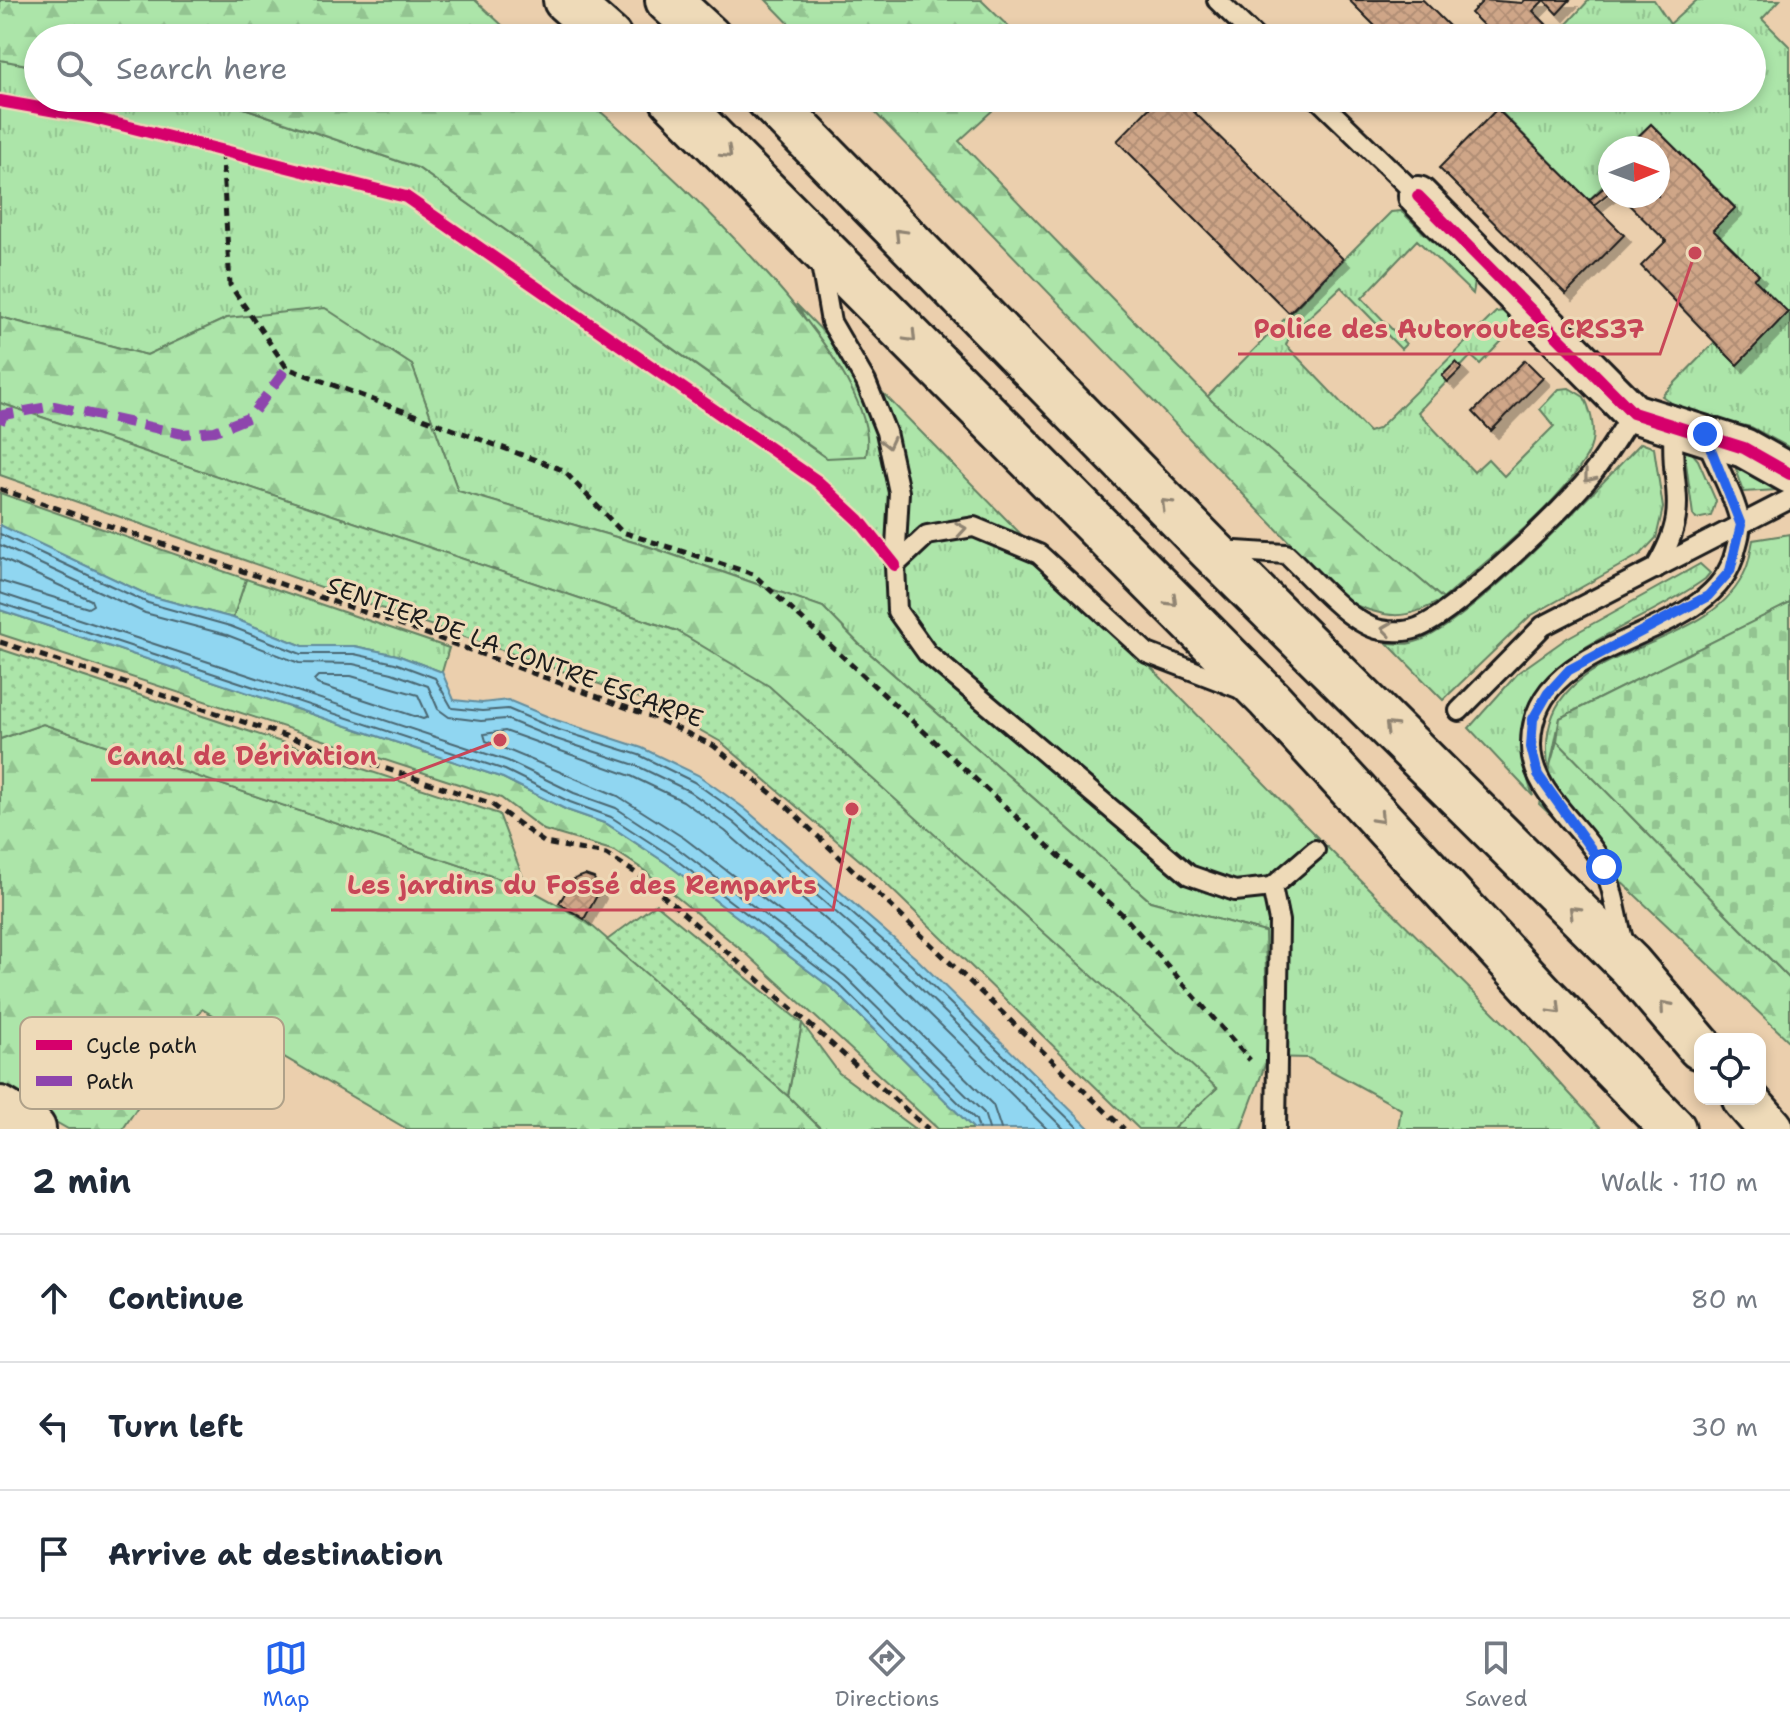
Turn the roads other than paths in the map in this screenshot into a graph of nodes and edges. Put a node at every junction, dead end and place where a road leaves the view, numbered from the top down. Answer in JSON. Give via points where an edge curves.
{"nodes":[{"id":1,"x":566,"y":0,"type":"edge"},
{"id":2,"x":1217,"y":0,"type":"edge"},
{"id":3,"x":593,"y":24,"type":"edge"},
{"id":4,"x":1242,"y":24,"type":"edge"},
{"id":5,"x":686,"y":112,"type":"edge"},
{"id":6,"x":782,"y":112,"type":"edge"},
{"id":7,"x":1331,"y":112,"type":"edge"},
{"id":8,"x":1418,"y":196,"type":"joint"},
{"id":9,"x":816,"y":240,"type":"junction"},
{"id":10,"x":1633,"y":413,"type":"junction"},
{"id":11,"x":1689,"y":431,"type":"junction"},
{"id":12,"x":1790,"y":474,"type":"edge"},
{"id":13,"x":1790,"y":499,"type":"edge"},
{"id":14,"x":1741,"y":525,"type":"junction"},
{"id":15,"x":1211,"y":550,"type":"junction"},
{"id":16,"x":895,"y":565,"type":"junction"},
{"id":17,"x":1655,"y":569,"type":"junction"},
{"id":18,"x":1269,"y":699,"type":"junction"},
{"id":19,"x":1459,"y":711,"type":"dead end"},
{"id":20,"x":1315,"y":850,"type":"dead end"},
{"id":21,"x":1272,"y":887,"type":"junction"},
{"id":22,"x":1630,"y":965,"type":"junction"},
{"id":23,"x":1694,"y":1040,"type":"edge"},
{"id":24,"x":1750,"y":1105,"type":"edge"},
{"id":25,"x":0,"y":1109,"type":"edge"},
{"id":26,"x":33,"y":1129,"type":"edge"},
{"id":27,"x":1276,"y":1129,"type":"edge"},
{"id":28,"x":1673,"y":1129,"type":"edge"},
{"id":29,"x":1771,"y":1129,"type":"edge"}],
"edges":[{"from":1,"to":3,"type":"main road"},
{"from":2,"to":4,"type":"lane"},
{"from":5,"to":9,"type":"main road","one_way":true},
{"from":15,"to":6,"type":"main road","one_way":true},
{"from":7,"to":8,"type":"lane"},
{"from":8,"to":10,"type":"street"},
{"from":9,"to":16,"type":"lane","one_way":true,"via":[[831,322],[866,382],[886,432],[899,492]]},
{"from":9,"to":18,"type":"main road","one_way":true},
{"from":10,"to":11,"type":"street"},
{"from":10,"to":15,"type":"lane","one_way":true,"via":[[1564,507],[1475,586],[1417,628],[1377,629],[1354,618],[1286,554]]},
{"from":11,"to":12,"type":"street","via":[[1744,448]]},
{"from":11,"to":14,"type":"lane"},
{"from":11,"to":17,"type":"lane","via":[[1678,515]]},
{"from":13,"to":14,"type":"lane"},
{"from":14,"to":17,"type":"lane"},
{"from":14,"to":22,"type":"lane","via":[[1730,571],[1708,596],[1569,670],[1533,719],[1531,747],[1538,775],[1604,867]]},
{"from":22,"to":15,"type":"main road","one_way":true},
{"from":16,"to":18,"type":"lane","one_way":true,"via":[[927,535],[974,527],[1039,554],[1147,653]]},
{"from":16,"to":21,"type":"lane","via":[[897,611],[927,653],[1189,875],[1235,891]]},
{"from":17,"to":19,"type":"lane","via":[[1543,626]]},
{"from":18,"to":28,"type":"main road","one_way":true},
{"from":20,"to":21,"type":"lane"},
{"from":21,"to":27,"type":"lane","via":[[1279,921]]},
{"from":23,"to":22,"type":"main road","one_way":true},
{"from":24,"to":29,"type":"main road"},
{"from":25,"to":26,"type":"main road"}]}
